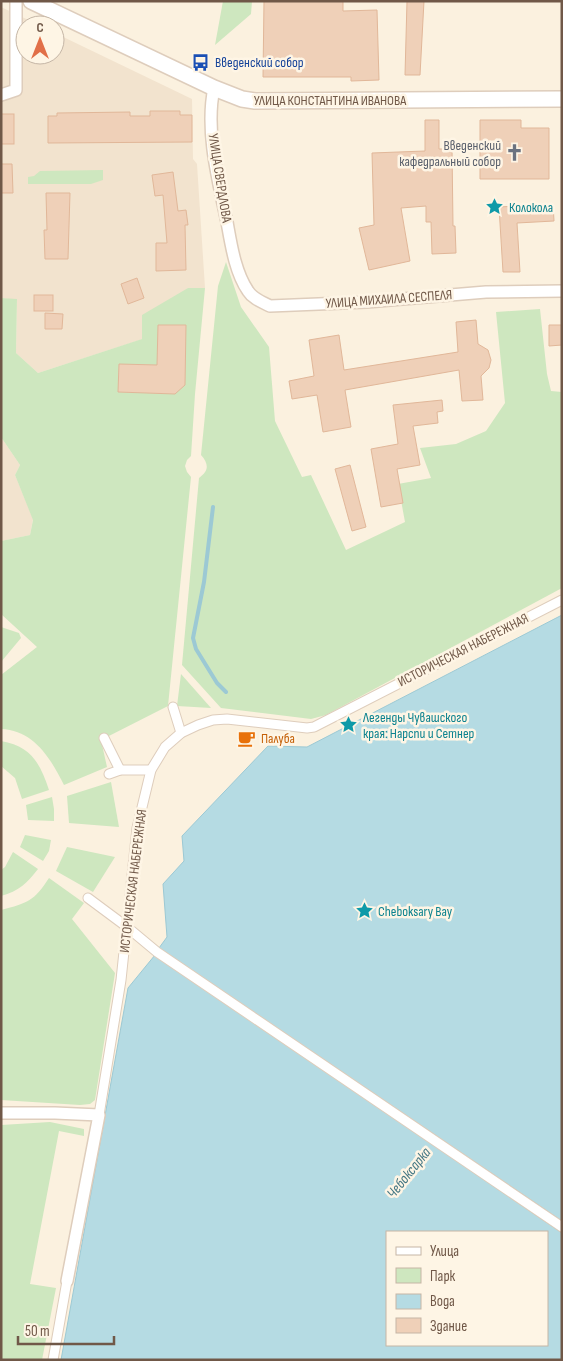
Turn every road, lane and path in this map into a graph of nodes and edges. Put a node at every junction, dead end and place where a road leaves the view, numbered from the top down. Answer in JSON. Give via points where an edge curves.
{"nodes":[{"id":1,"x":16,"y":1,"type":"edge"},
{"id":2,"x":30,"y":1,"type":"edge"},
{"id":3,"x":214,"y":88,"type":"junction"},
{"id":4,"x":1,"y":95,"type":"edge"},
{"id":5,"x":562,"y":99,"type":"edge"},
{"id":6,"x":237,"y":267,"type":"joint"},
{"id":7,"x":562,"y":290,"type":"edge"},
{"id":8,"x":562,"y":600,"type":"edge"},
{"id":9,"x":173,"y":707,"type":"dead end"},
{"id":10,"x":180,"y":733,"type":"junction"},
{"id":11,"x":104,"y":738,"type":"dead end"},
{"id":12,"x":120,"y":770,"type":"junction"},
{"id":13,"x":151,"y":770,"type":"junction"},
{"id":14,"x":109,"y":774,"type":"dead end"},
{"id":15,"x":88,"y":898,"type":"dead end"},
{"id":16,"x":127,"y":927,"type":"junction"},
{"id":17,"x":1,"y":1113,"type":"edge"},
{"id":18,"x":99,"y":1115,"type":"junction"},
{"id":19,"x":562,"y":1227,"type":"edge"},
{"id":20,"x":67,"y":1282,"type":"joint"},
{"id":21,"x":53,"y":1360,"type":"edge"}],
"edges":[{"from":1,"to":4,"type":"street","via":[[16,90]]},
{"from":2,"to":3,"type":"street","name":"УЛИЦА КОНСТАНТИНА ИВАНОВА"},
{"from":3,"to":5,"type":"street","name":"УЛИЦА КОНСТАНТИНА ИВАНОВА","via":[[255,101]]},
{"from":3,"to":6,"type":"street","name":"УЛИЦА СВЕРДЛОВА","via":[[211,101],[214,151]]},
{"from":6,"to":7,"type":"street","name":"УЛИЦА МИХАИЛА СЕСПЕЛЯ","via":[[249,292],[270,306]]},
{"from":8,"to":10,"type":"street","name":"ИСТОРИЧЕСКАЯ НАБЕРЕЖНАЯ","via":[[314,727],[227,719],[198,724]]},
{"from":9,"to":10,"type":"street"},
{"from":10,"to":13,"type":"street","name":"ИСТОРИЧЕСКАЯ НАБЕРЕЖНАЯ"},
{"from":11,"to":12,"type":"street"},
{"from":12,"to":13,"type":"street"},
{"from":12,"to":14,"type":"street"},
{"from":13,"to":16,"type":"street","name":"ИСТОРИЧЕСКАЯ НАБЕРЕЖНАЯ","via":[[137,828]]},
{"from":15,"to":16,"type":"street"},
{"from":16,"to":18,"type":"street","name":"ИСТОРИЧЕСКАЯ НАБЕРЕЖНАЯ"},
{"from":16,"to":19,"type":"street","via":[[157,952]]},
{"from":17,"to":18,"type":"street"},
{"from":18,"to":20,"type":"street","name":"ИСТОРИЧЕСКАЯ НАБЕРЕЖНАЯ"},
{"from":20,"to":21,"type":"street","name":"ИСТОРИЧЕСКАЯ НАБЕРЕЖНАЯ"}]}
